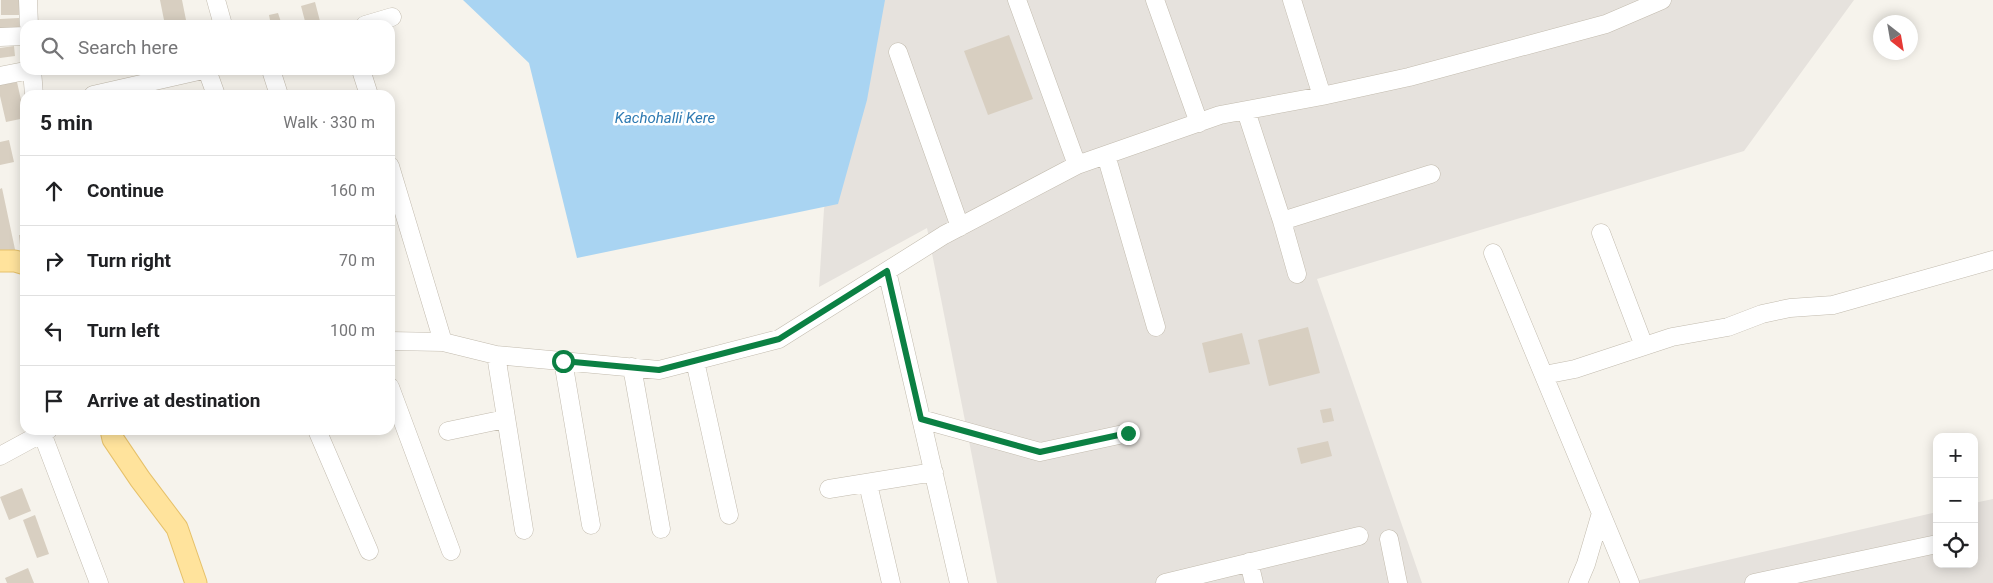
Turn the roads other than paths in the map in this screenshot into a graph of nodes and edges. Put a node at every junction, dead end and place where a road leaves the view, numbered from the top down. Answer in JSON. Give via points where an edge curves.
{"nodes":[{"id":1,"x":29,"y":0,"type":"edge"},
{"id":2,"x":216,"y":0,"type":"edge"},
{"id":3,"x":1017,"y":0,"type":"edge"},
{"id":4,"x":1155,"y":0,"type":"edge"},
{"id":5,"x":1292,"y":0,"type":"edge"},
{"id":6,"x":1662,"y":0,"type":"edge"},
{"id":7,"x":392,"y":17,"type":"dead end"},
{"id":8,"x":29,"y":20,"type":"edge"},
{"id":9,"x":222,"y":20,"type":"edge"},
{"id":10,"x":382,"y":20,"type":"edge"},
{"id":11,"x":20,"y":36,"type":"edge"},
{"id":12,"x":0,"y":37,"type":"edge"},
{"id":13,"x":898,"y":52,"type":"dead end"},
{"id":14,"x":20,"y":72,"type":"edge"},
{"id":15,"x":32,"y":75,"type":"edge"},
{"id":16,"x":181,"y":75,"type":"edge"},
{"id":17,"x":209,"y":75,"type":"edge"},
{"id":18,"x":273,"y":75,"type":"edge"},
{"id":19,"x":363,"y":75,"type":"edge"},
{"id":20,"x":0,"y":76,"type":"edge"},
{"id":21,"x":33,"y":90,"type":"edge"},
{"id":22,"x":115,"y":90,"type":"edge"},
{"id":23,"x":214,"y":90,"type":"edge"},
{"id":24,"x":277,"y":90,"type":"edge"},
{"id":25,"x":367,"y":90,"type":"edge"},
{"id":26,"x":1322,"y":96,"type":"junction"},
{"id":27,"x":1246,"y":111,"type":"junction"},
{"id":28,"x":1198,"y":123,"type":"junction"},
{"id":29,"x":1106,"y":155,"type":"junction"},
{"id":30,"x":1077,"y":165,"type":"junction"},
{"id":31,"x":1431,"y":174,"type":"dead end"},
{"id":32,"x":395,"y":183,"type":"edge"},
{"id":33,"x":1282,"y":222,"type":"junction"},
{"id":34,"x":960,"y":227,"type":"junction"},
{"id":35,"x":1601,"y":233,"type":"dead end"},
{"id":36,"x":1493,"y":253,"type":"dead end"},
{"id":37,"x":1993,"y":260,"type":"edge"},
{"id":38,"x":0,"y":261,"type":"edge"},
{"id":39,"x":20,"y":262,"type":"edge"},
{"id":40,"x":887,"y":271,"type":"junction"},
{"id":41,"x":1297,"y":274,"type":"dead end"},
{"id":42,"x":1156,"y":327,"type":"dead end"},
{"id":43,"x":395,"y":341,"type":"edge"},
{"id":44,"x":443,"y":342,"type":"junction"},
{"id":45,"x":1644,"y":346,"type":"junction"},
{"id":46,"x":496,"y":355,"type":"junction"},
{"id":47,"x":563,"y":361,"type":"junction"},
{"id":48,"x":695,"y":361,"type":"junction"},
{"id":49,"x":632,"y":367,"type":"junction"},
{"id":50,"x":1544,"y":375,"type":"junction"},
{"id":51,"x":395,"y":400,"type":"edge"},
{"id":52,"x":505,"y":419,"type":"junction"},
{"id":53,"x":921,"y":419,"type":"junction"},
{"id":54,"x":448,"y":431,"type":"dead end"},
{"id":55,"x":1128,"y":433,"type":"dead end"},
{"id":56,"x":38,"y":435,"type":"edge"},
{"id":57,"x":46,"y":435,"type":"edge"},
{"id":58,"x":112,"y":435,"type":"edge"},
{"id":59,"x":319,"y":435,"type":"edge"},
{"id":60,"x":0,"y":456,"type":"edge"},
{"id":61,"x":934,"y":472,"type":"junction"},
{"id":62,"x":868,"y":484,"type":"junction"},
{"id":63,"x":829,"y":489,"type":"dead end"},
{"id":64,"x":1601,"y":513,"type":"junction"},
{"id":65,"x":729,"y":515,"type":"dead end"},
{"id":66,"x":591,"y":525,"type":"dead end"},
{"id":67,"x":661,"y":529,"type":"dead end"},
{"id":68,"x":524,"y":530,"type":"dead end"},
{"id":69,"x":1359,"y":536,"type":"dead end"},
{"id":70,"x":1389,"y":539,"type":"dead end"},
{"id":71,"x":1933,"y":545,"type":"edge"},
{"id":72,"x":368,"y":551,"type":"dead end"},
{"id":73,"x":451,"y":551,"type":"dead end"},
{"id":74,"x":1249,"y":562,"type":"junction"},
{"id":75,"x":99,"y":583,"type":"edge"},
{"id":76,"x":196,"y":583,"type":"edge"},
{"id":77,"x":891,"y":583,"type":"edge"},
{"id":78,"x":959,"y":583,"type":"edge"},
{"id":79,"x":1165,"y":583,"type":"edge"},
{"id":80,"x":1254,"y":583,"type":"edge"},
{"id":81,"x":1398,"y":583,"type":"edge"},
{"id":82,"x":1578,"y":583,"type":"edge"},
{"id":83,"x":1630,"y":583,"type":"edge"},
{"id":84,"x":1754,"y":583,"type":"edge"}],
"edges":[{"from":1,"to":8,"type":"street"},
{"from":2,"to":9,"type":"street"},
{"from":3,"to":30,"type":"street"},
{"from":4,"to":28,"type":"street"},
{"from":5,"to":26,"type":"street"},
{"from":6,"to":26,"type":"street","via":[[1606,24],[1409,77]]},
{"from":7,"to":10,"type":"street"},
{"from":11,"to":12,"type":"street"},
{"from":13,"to":34,"type":"street"},
{"from":14,"to":20,"type":"street"},
{"from":15,"to":21,"type":"street"},
{"from":16,"to":22,"type":"street"},
{"from":17,"to":23,"type":"street"},
{"from":18,"to":24,"type":"street"},
{"from":19,"to":25,"type":"street"},
{"from":26,"to":27,"type":"street"},
{"from":27,"to":28,"type":"street"},
{"from":27,"to":33,"type":"street"},
{"from":28,"to":29,"type":"street"},
{"from":29,"to":30,"type":"street"},
{"from":29,"to":42,"type":"street"},
{"from":30,"to":34,"type":"street"},
{"from":31,"to":33,"type":"street"},
{"from":32,"to":44,"type":"street"},
{"from":33,"to":41,"type":"street"},
{"from":34,"to":40,"type":"street"},
{"from":35,"to":45,"type":"street"},
{"from":36,"to":50,"type":"street"},
{"from":37,"to":45,"type":"street","via":[[1848,301],[1762,314],[1728,327],[1672,337]]},
{"from":38,"to":39,"type":"main road"},
{"from":40,"to":48,"type":"street","via":[[779,339]]},
{"from":40,"to":53,"type":"street"},
{"from":43,"to":44,"type":"street"},
{"from":44,"to":46,"type":"street"},
{"from":45,"to":50,"type":"street","via":[[1575,369]]},
{"from":46,"to":47,"type":"street"},
{"from":46,"to":52,"type":"street"},
{"from":47,"to":49,"type":"street"},
{"from":47,"to":66,"type":"street"},
{"from":48,"to":49,"type":"street","via":[[659,370]]},
{"from":48,"to":65,"type":"street"},
{"from":49,"to":67,"type":"street"},
{"from":50,"to":64,"type":"street"},
{"from":51,"to":73,"type":"street"},
{"from":52,"to":54,"type":"street"},
{"from":52,"to":68,"type":"street"},
{"from":53,"to":55,"type":"street","via":[[1040,452]]},
{"from":53,"to":61,"type":"street"},
{"from":56,"to":60,"type":"street"},
{"from":57,"to":75,"type":"street"},
{"from":58,"to":76,"type":"main road","via":[[177,528]]},
{"from":59,"to":72,"type":"street"},
{"from":61,"to":62,"type":"street"},
{"from":61,"to":78,"type":"street"},
{"from":62,"to":63,"type":"street"},
{"from":62,"to":77,"type":"street"},
{"from":64,"to":82,"type":"street"},
{"from":64,"to":83,"type":"street"},
{"from":69,"to":74,"type":"street"},
{"from":70,"to":81,"type":"street"},
{"from":71,"to":84,"type":"street"},
{"from":74,"to":79,"type":"street"},
{"from":74,"to":80,"type":"street"}]}
